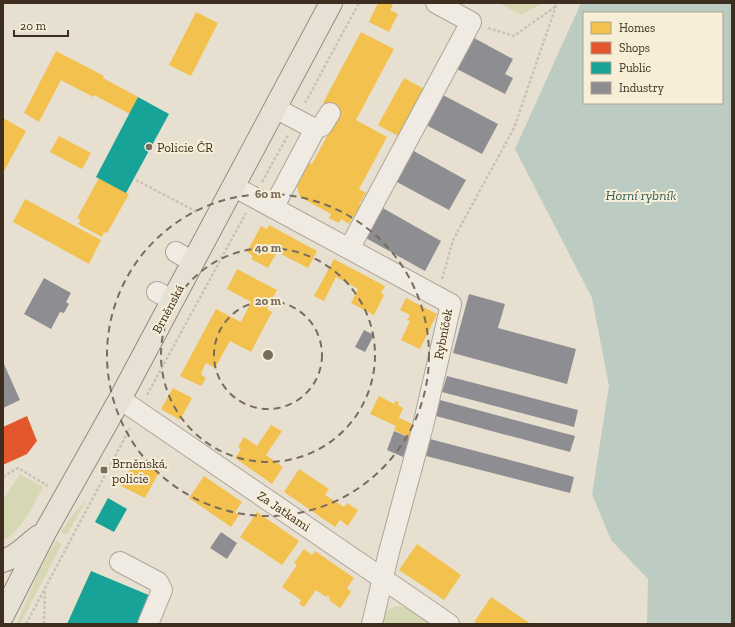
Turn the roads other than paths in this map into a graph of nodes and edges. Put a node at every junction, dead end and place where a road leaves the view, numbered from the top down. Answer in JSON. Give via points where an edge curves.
{"nodes":[{"id":1,"x":331,"y":3,"type":"edge"},
{"id":2,"x":436,"y":3,"type":"edge"},
{"id":3,"x":275,"y":108,"type":"junction"},
{"id":4,"x":330,"y":113,"type":"dead end"},
{"id":5,"x":315,"y":129,"type":"junction"},
{"id":6,"x":233,"y":186,"type":"junction"},
{"id":7,"x":273,"y":208,"type":"junction"},
{"id":8,"x":349,"y":249,"type":"junction"},
{"id":9,"x":120,"y":399,"type":"junction"},
{"id":10,"x":44,"y":534,"type":"junction"},
{"id":11,"x":3,"y":562,"type":"edge"},
{"id":12,"x":120,"y":562,"type":"dead end"},
{"id":13,"x":383,"y":579,"type":"junction"},
{"id":14,"x":3,"y":615,"type":"edge"},
{"id":15,"x":148,"y":624,"type":"edge"},
{"id":16,"x":372,"y":624,"type":"edge"},
{"id":17,"x":449,"y":624,"type":"edge"}],
"edges":[{"from":1,"to":3,"type":"main road","name":"Brněnská"},
{"from":2,"to":8,"type":"street","via":[[471,22]]},
{"from":3,"to":5,"type":"street"},
{"from":3,"to":6,"type":"main road","name":"Brněnská"},
{"from":4,"to":5,"type":"street","via":[[322,126]]},
{"from":5,"to":7,"type":"street"},
{"from":6,"to":7,"type":"street","name":"Rybníček"},
{"from":6,"to":9,"type":"main road","name":"Brněnská","via":[[184,257]]},
{"from":7,"to":8,"type":"street","name":"Rybníček"},
{"from":8,"to":13,"type":"street","name":"Rybníček","via":[[451,304],[423,426]]},
{"from":9,"to":10,"type":"main road","name":"Brněnská"},
{"from":9,"to":13,"type":"street","name":"Za Jatkami"},
{"from":10,"to":11,"type":"main road","via":[[19,554]]},
{"from":10,"to":14,"type":"main road","name":"Brněnská"},
{"from":12,"to":15,"type":"street","via":[[158,582],[162,590]]},
{"from":13,"to":16,"type":"street"},
{"from":13,"to":17,"type":"street","name":"Za Jatkami"}]}
